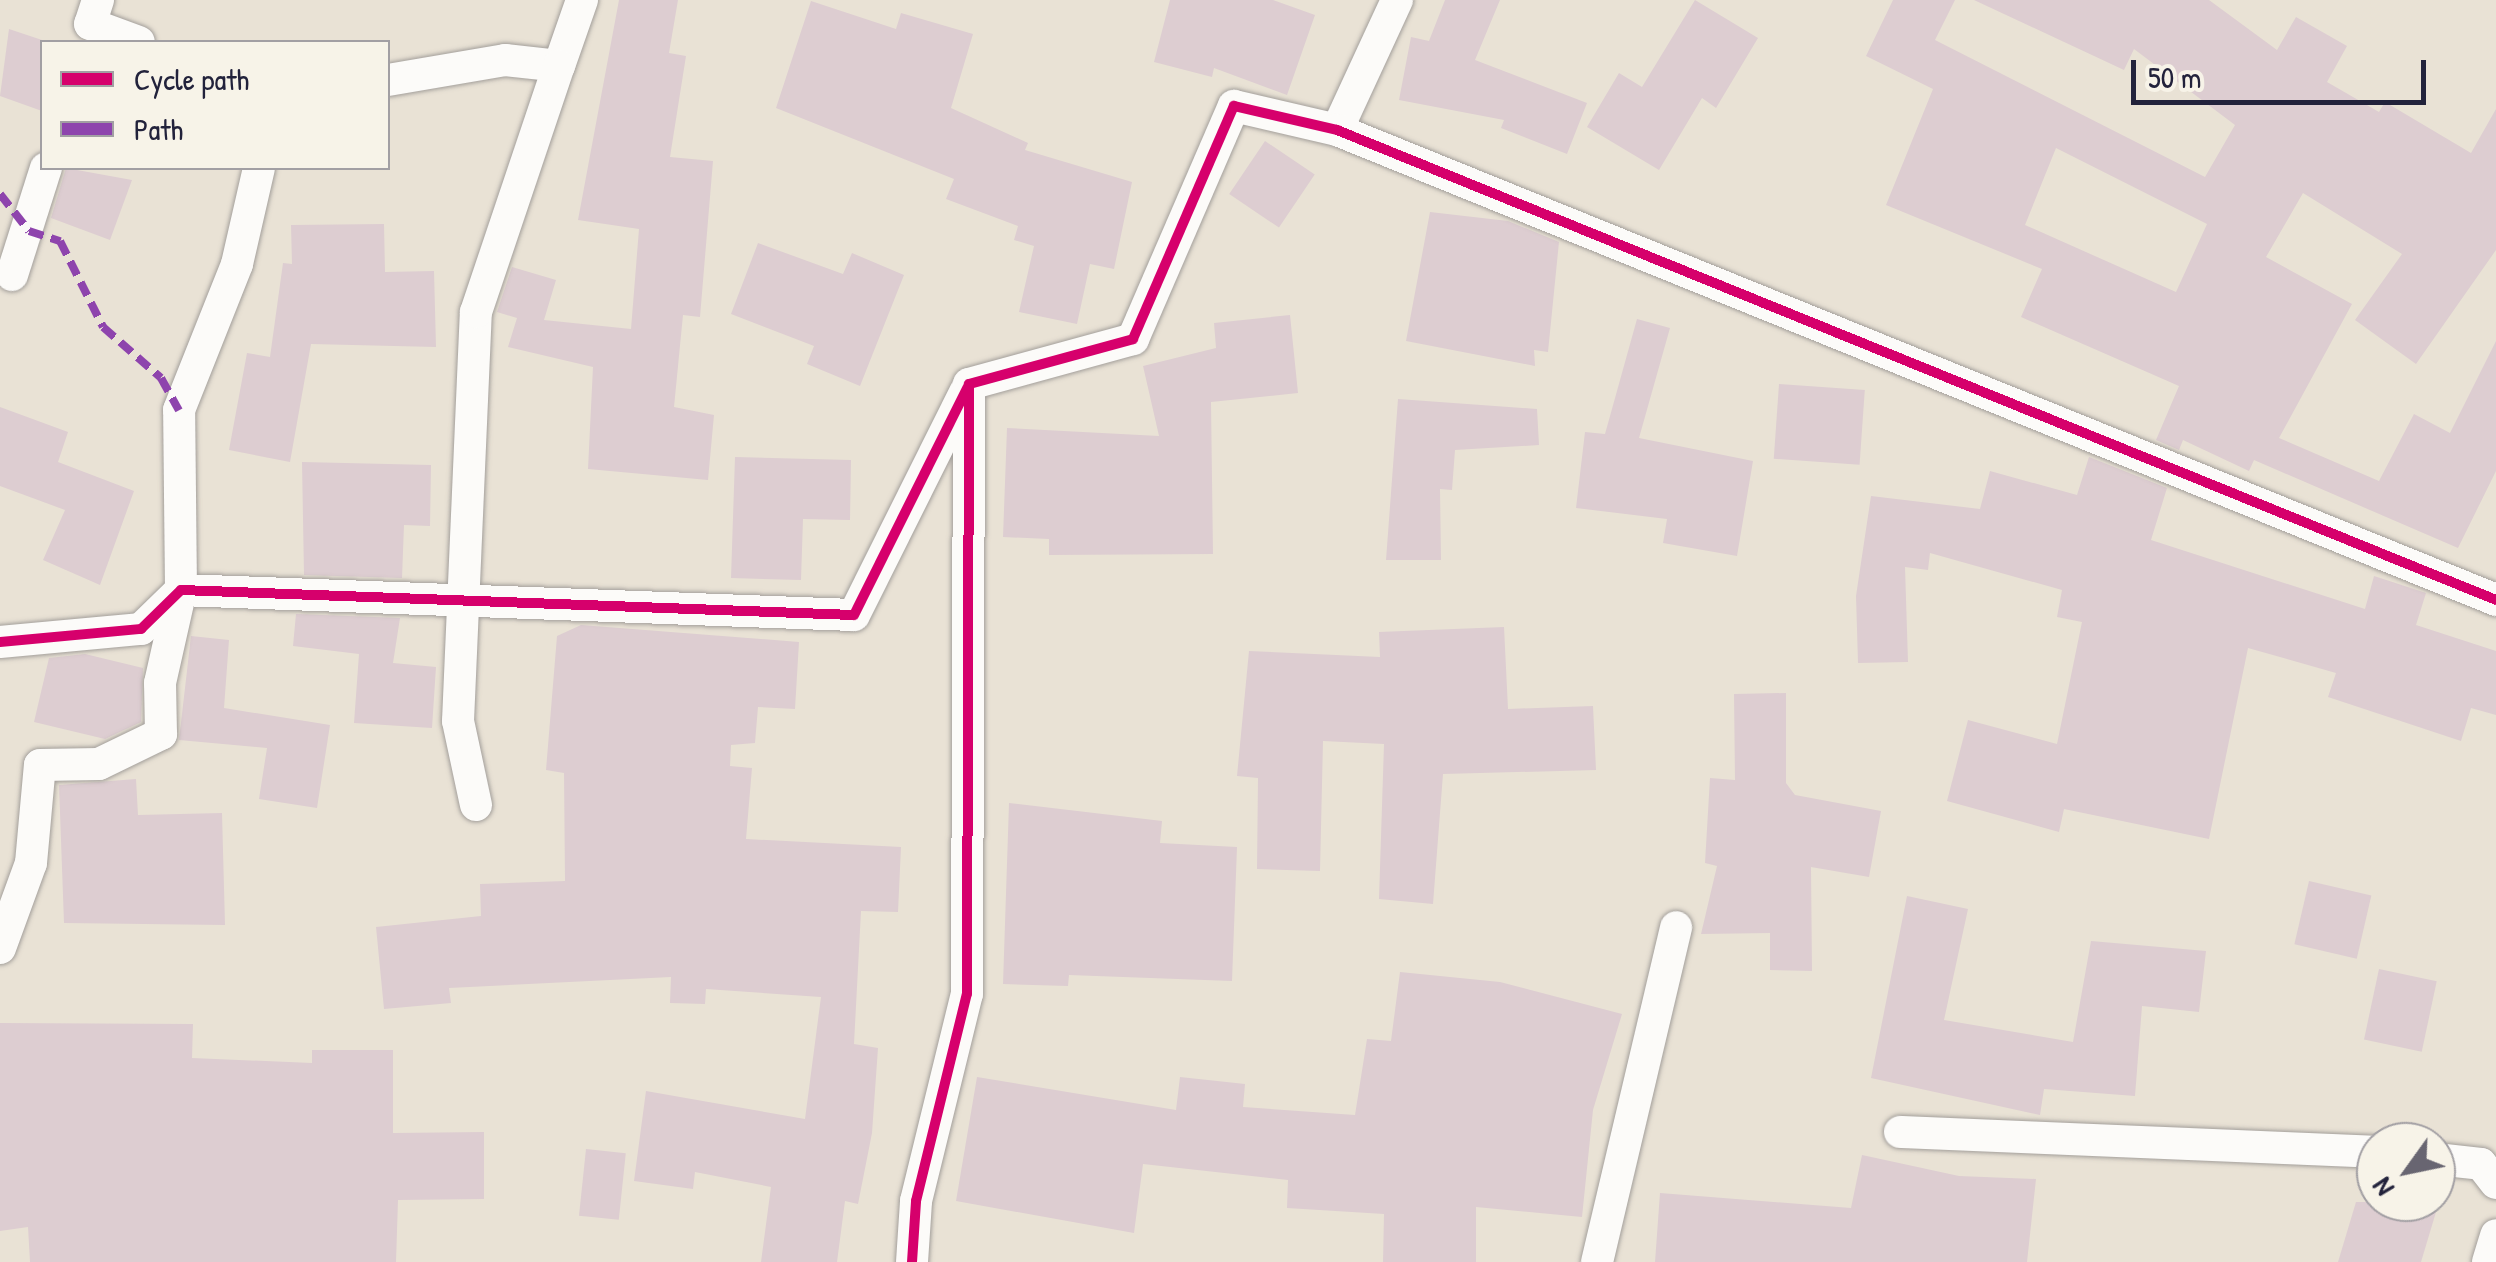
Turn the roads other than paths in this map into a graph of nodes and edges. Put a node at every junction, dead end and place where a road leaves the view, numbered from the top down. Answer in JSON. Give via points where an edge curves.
{"nodes":[{"id":1,"x":582,"y":0,"type":"edge"},
{"id":2,"x":1397,"y":0,"type":"edge"},
{"id":3,"x":91,"y":22,"type":"edge"},
{"id":4,"x":134,"y":40,"type":"edge"},
{"id":5,"x":559,"y":66,"type":"junction"},
{"id":6,"x":390,"y":80,"type":"edge"},
{"id":7,"x":1337,"y":130,"type":"junction"},
{"id":8,"x":45,"y":170,"type":"edge"},
{"id":9,"x":259,"y":170,"type":"edge"},
{"id":10,"x":12,"y":274,"type":"dead end"},
{"id":11,"x":969,"y":384,"type":"junction"},
{"id":12,"x":180,"y":590,"type":"junction"},
{"id":13,"x":2496,"y":600,"type":"edge"},
{"id":14,"x":464,"y":602,"type":"junction"},
{"id":15,"x":0,"y":642,"type":"edge"},
{"id":16,"x":476,"y":805,"type":"dead end"},
{"id":17,"x":1676,"y":927,"type":"dead end"},
{"id":18,"x":0,"y":948,"type":"edge"},
{"id":19,"x":1900,"y":1132,"type":"dead end"},
{"id":20,"x":2356,"y":1151,"type":"edge"},
{"id":21,"x":2456,"y":1161,"type":"edge"},
{"id":22,"x":2496,"y":1183,"type":"edge"},
{"id":23,"x":2496,"y":1235,"type":"edge"},
{"id":24,"x":912,"y":1262,"type":"edge"},
{"id":25,"x":1598,"y":1262,"type":"edge"},
{"id":26,"x":2488,"y":1262,"type":"edge"}],
"edges":[{"from":1,"to":5,"type":"street"},
{"from":2,"to":7,"type":"street"},
{"from":3,"to":4,"type":"street"},
{"from":5,"to":6,"type":"street","via":[[506,60]]},
{"from":5,"to":14,"type":"street","via":[[476,312]]},
{"from":7,"to":11,"type":"street","via":[[1234,106],[1132,339]]},
{"from":7,"to":13,"type":"street"},
{"from":8,"to":10,"type":"street"},
{"from":9,"to":12,"type":"street","via":[[237,264],[179,410]]},
{"from":11,"to":14,"type":"street","via":[[854,615]]},
{"from":11,"to":24,"type":"street","via":[[967,994],[916,1201]]},
{"from":12,"to":14,"type":"street"},
{"from":12,"to":15,"type":"street","via":[[142,630]]},
{"from":12,"to":18,"type":"street","via":[[160,682],[161,734],[100,764],[40,765],[31,862]]},
{"from":14,"to":16,"type":"street","via":[[458,721]]},
{"from":17,"to":25,"type":"street"},
{"from":19,"to":20,"type":"street"},
{"from":21,"to":22,"type":"street","via":[[2480,1164]]},
{"from":23,"to":26,"type":"street"}]}
